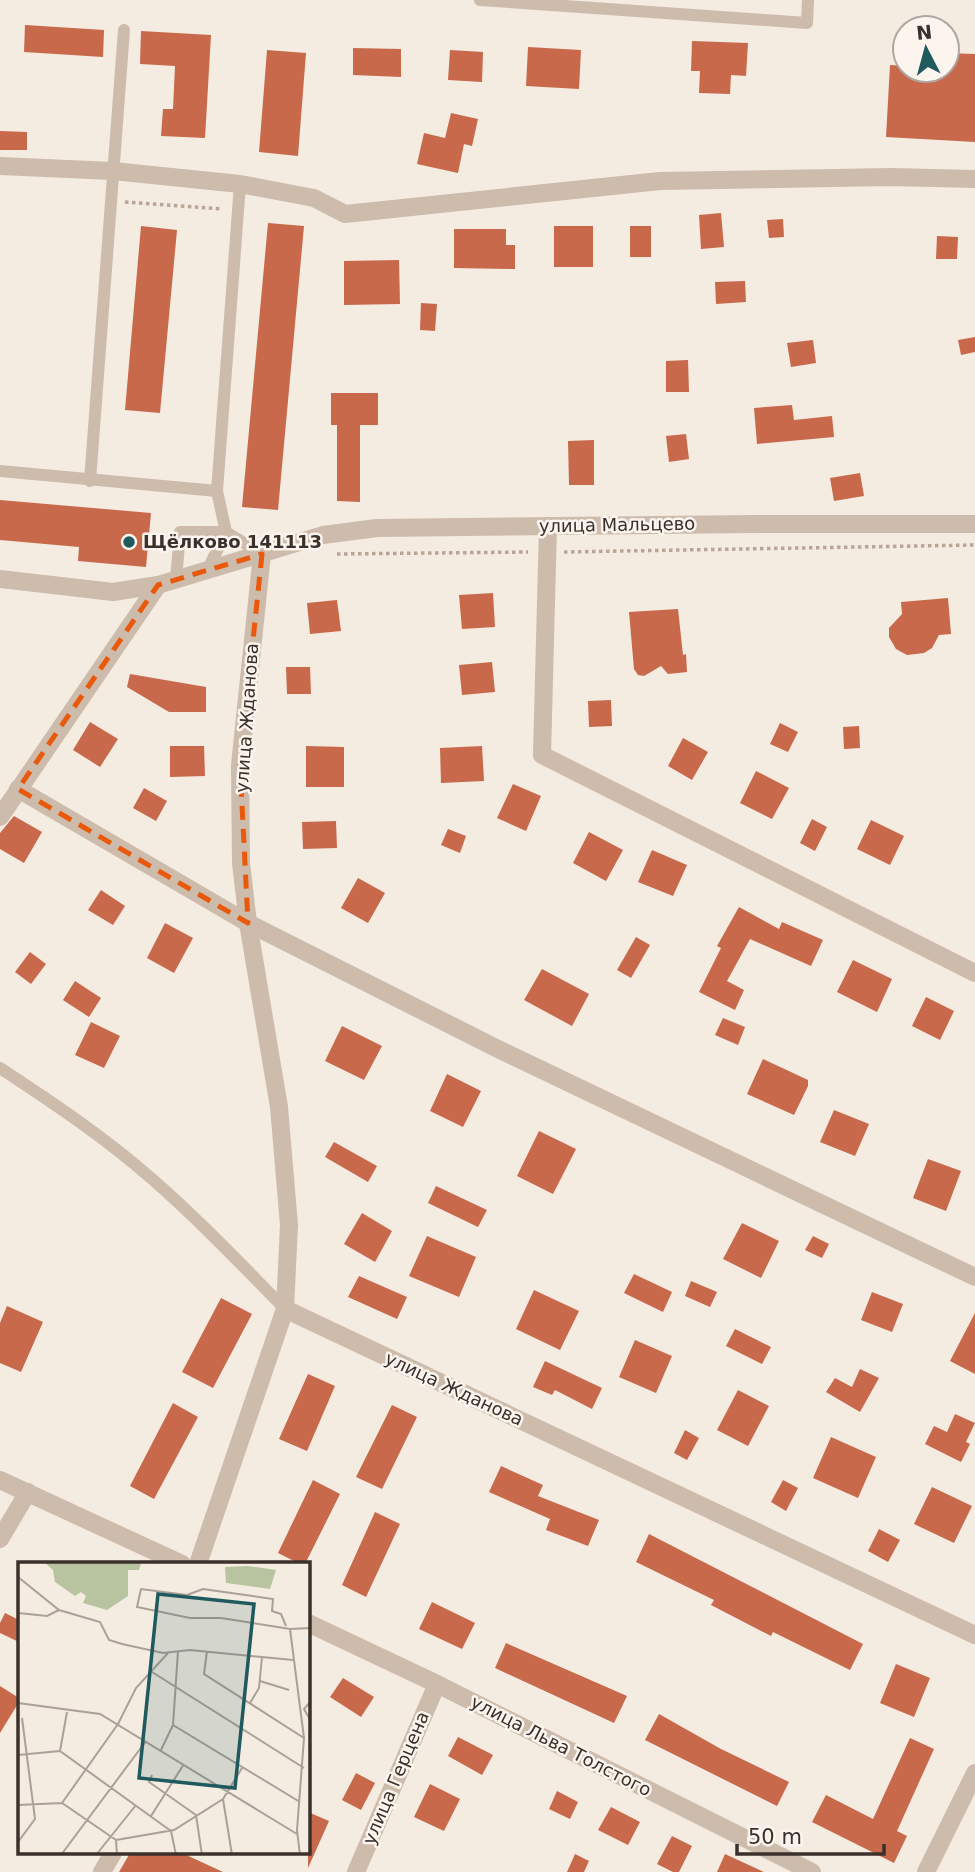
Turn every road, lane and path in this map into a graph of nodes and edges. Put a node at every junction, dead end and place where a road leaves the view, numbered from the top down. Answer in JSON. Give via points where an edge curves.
{"nodes":[{"id":1,"x":480,"y":0,"type":"edge"},
{"id":2,"x":808,"y":0,"type":"edge"},
{"id":3,"x":124,"y":30,"type":"dead end"},
{"id":4,"x":0,"y":166,"type":"edge"},
{"id":5,"x":113,"y":171,"type":"junction"},
{"id":6,"x":975,"y":179,"type":"edge"},
{"id":7,"x":240,"y":184,"type":"junction"},
{"id":8,"x":111,"y":201,"type":"junction"},
{"id":9,"x":238,"y":210,"type":"junction"},
{"id":10,"x":0,"y":471,"type":"edge"},
{"id":11,"x":90,"y":481,"type":"junction"},
{"id":12,"x":217,"y":491,"type":"junction"},
{"id":13,"x":975,"y":524,"type":"edge"},
{"id":14,"x":548,"y":526,"type":"junction"},
{"id":15,"x":226,"y":532,"type":"junction"},
{"id":16,"x":975,"y":545,"type":"edge"},
{"id":17,"x":549,"y":552,"type":"junction"},
{"id":18,"x":262,"y":554,"type":"junction"},
{"id":19,"x":330,"y":554,"type":"dead end"},
{"id":20,"x":207,"y":571,"type":"junction"},
{"id":21,"x":0,"y":579,"type":"edge"},
{"id":22,"x":167,"y":582,"type":"junction"},
{"id":23,"x":18,"y":789,"type":"junction"},
{"id":24,"x":0,"y":817,"type":"edge"},
{"id":25,"x":248,"y":923,"type":"junction"},
{"id":26,"x":975,"y":973,"type":"edge"},
{"id":27,"x":0,"y":1068,"type":"edge"},
{"id":28,"x":975,"y":1277,"type":"edge"},
{"id":29,"x":285,"y":1309,"type":"junction"},
{"id":30,"x":0,"y":1480,"type":"edge"},
{"id":31,"x":28,"y":1492,"type":"junction"},
{"id":32,"x":0,"y":1539,"type":"edge"},
{"id":33,"x":178,"y":1562,"type":"edge"},
{"id":34,"x":199,"y":1562,"type":"edge"},
{"id":35,"x":310,"y":1624,"type":"edge"},
{"id":36,"x":975,"y":1635,"type":"edge"},
{"id":37,"x":437,"y":1684,"type":"junction"},
{"id":38,"x":975,"y":1773,"type":"edge"},
{"id":39,"x":112,"y":1854,"type":"edge"},
{"id":40,"x":102,"y":1872,"type":"edge"},
{"id":41,"x":355,"y":1872,"type":"edge"},
{"id":42,"x":812,"y":1872,"type":"edge"},
{"id":43,"x":926,"y":1872,"type":"edge"}],
"edges":[{"from":1,"to":2,"type":"lane","via":[[807,23]]},
{"from":3,"to":5,"type":"lane"},
{"from":4,"to":5,"type":"street"},
{"from":5,"to":7,"type":"street"},
{"from":5,"to":8,"type":"lane"},
{"from":6,"to":7,"type":"street","via":[[660,181],[345,214],[314,198]]},
{"from":7,"to":9,"type":"lane"},
{"from":8,"to":9,"type":"path"},
{"from":8,"to":11,"type":"lane"},
{"from":9,"to":12,"type":"lane"},
{"from":10,"to":11,"type":"lane"},
{"from":11,"to":12,"type":"lane"},
{"from":12,"to":15,"type":"lane"},
{"from":13,"to":14,"type":"street","name":"улица Мальцево"},
{"from":14,"to":17,"type":"street"},
{"from":14,"to":18,"type":"street","name":"улица Мальцево","via":[[377,528],[323,535]]},
{"from":15,"to":18,"type":"lane"},
{"from":15,"to":20,"type":"lane"},
{"from":15,"to":22,"type":"lane","via":[[180,532]]},
{"from":16,"to":17,"type":"path"},
{"from":17,"to":19,"type":"path"},
{"from":17,"to":26,"type":"street","via":[[541,755]]},
{"from":18,"to":20,"type":"street","name":"улица Мальцево"},
{"from":18,"to":25,"type":"street","name":"улица Жданова","via":[[240,765],[241,863]]},
{"from":20,"to":22,"type":"street","name":"улица Мальцево"},
{"from":21,"to":22,"type":"street","name":"улица Мальцево","via":[[113,592]]},
{"from":22,"to":23,"type":"street"},
{"from":23,"to":24,"type":"street"},
{"from":23,"to":25,"type":"street"},
{"from":25,"to":28,"type":"street","via":[[498,1049]]},
{"from":25,"to":29,"type":"street","name":"улица Жданова","via":[[279,1107],[289,1225]]},
{"from":27,"to":29,"type":"lane","via":[[150,1177]]},
{"from":29,"to":34,"type":"street"},
{"from":29,"to":36,"type":"street","name":"улица Жданова"},
{"from":30,"to":31,"type":"street"},
{"from":31,"to":32,"type":"street"},
{"from":31,"to":33,"type":"street"},
{"from":35,"to":37,"type":"street","name":"улица Льва Толстого"},
{"from":37,"to":41,"type":"street","name":"улица Герцена"},
{"from":37,"to":42,"type":"street","name":"улица Льва Толстого"},
{"from":38,"to":43,"type":"street"},
{"from":39,"to":40,"type":"street"}]}
